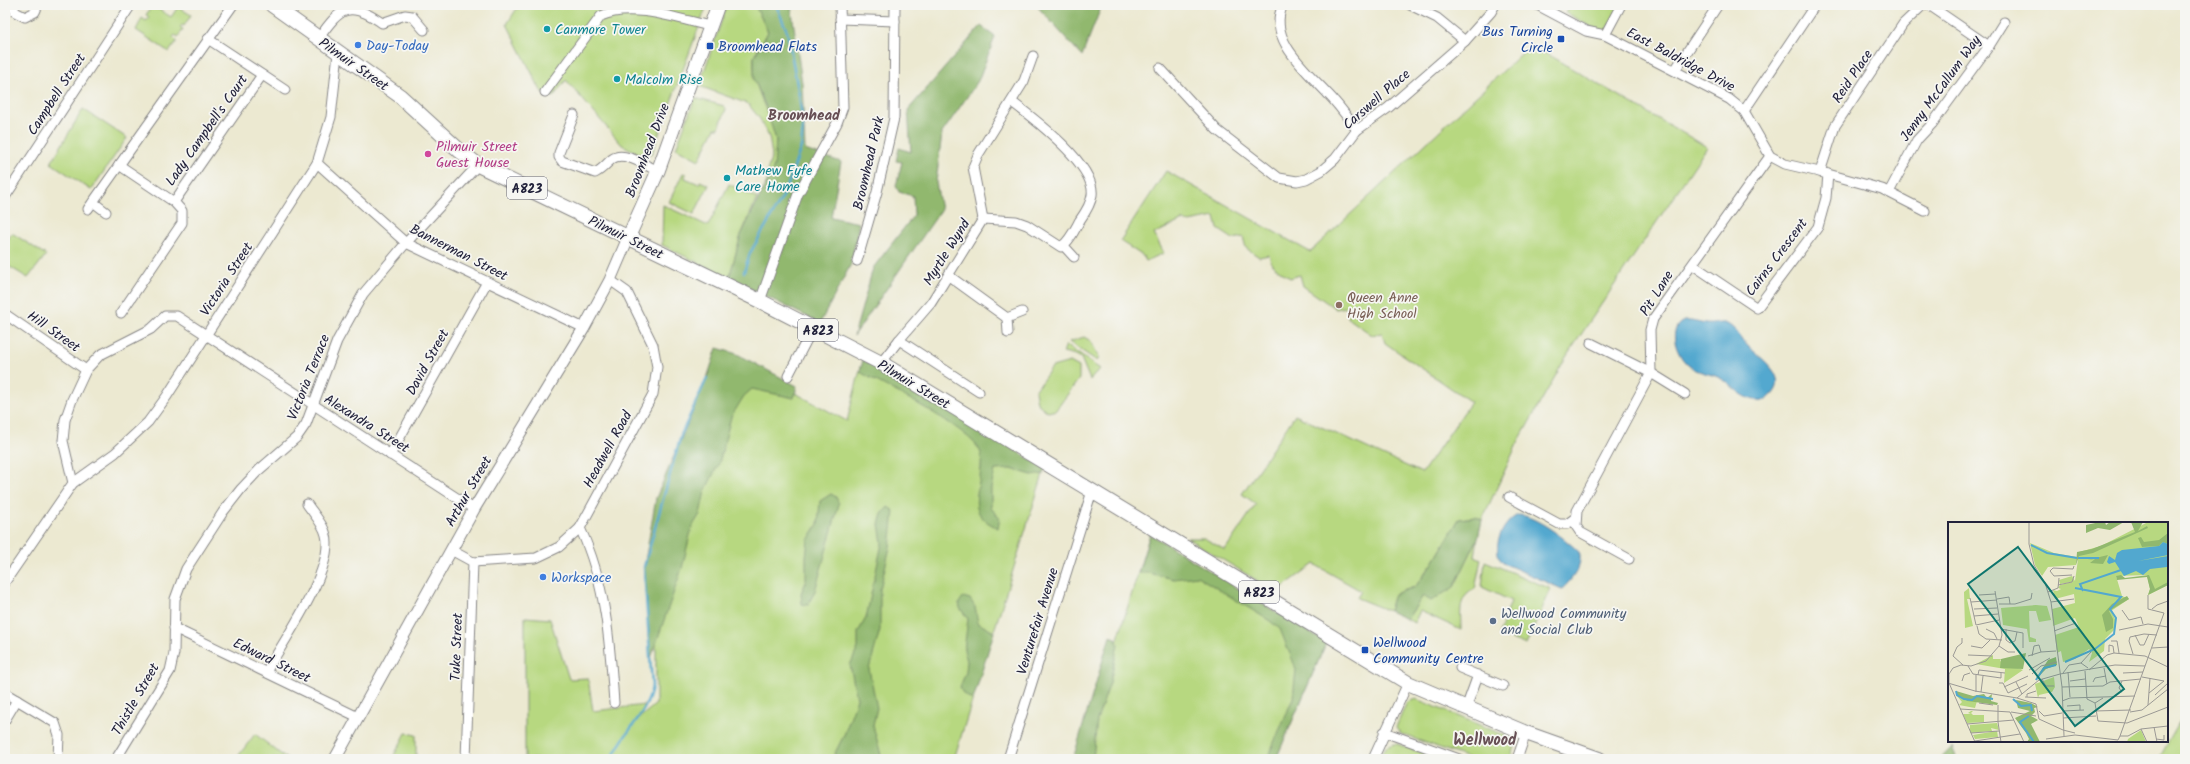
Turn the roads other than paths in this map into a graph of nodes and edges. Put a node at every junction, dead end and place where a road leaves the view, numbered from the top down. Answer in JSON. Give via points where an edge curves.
{"nodes":[{"id":1,"x":13,"y":5,"type":"edge"},
{"id":2,"x":38,"y":5,"type":"edge"},
{"id":3,"x":131,"y":5,"type":"edge"},
{"id":4,"x":233,"y":5,"type":"edge"},
{"id":5,"x":272,"y":5,"type":"edge"},
{"id":6,"x":718,"y":5,"type":"edge"},
{"id":7,"x":840,"y":5,"type":"edge"},
{"id":8,"x":896,"y":5,"type":"edge"},
{"id":9,"x":1283,"y":5,"type":"edge"},
{"id":10,"x":1410,"y":5,"type":"edge"},
{"id":11,"x":1495,"y":5,"type":"edge"},
{"id":12,"x":1537,"y":5,"type":"edge"},
{"id":13,"x":1621,"y":5,"type":"edge"},
{"id":14,"x":1718,"y":5,"type":"edge"},
{"id":15,"x":1815,"y":5,"type":"edge"},
{"id":16,"x":1923,"y":5,"type":"edge"},
{"id":17,"x":1929,"y":5,"type":"edge"},
{"id":18,"x":840,"y":19,"type":"junction"},
{"id":19,"x":894,"y":21,"type":"junction"},
{"id":20,"x":2004,"y":22,"type":"dead end"},
{"id":21,"x":710,"y":26,"type":"junction"},
{"id":22,"x":424,"y":30,"type":"dead end"},
{"id":23,"x":1605,"y":35,"type":"junction"},
{"id":24,"x":319,"y":38,"type":"junction"},
{"id":25,"x":208,"y":39,"type":"junction"},
{"id":26,"x":1465,"y":41,"type":"junction"},
{"id":27,"x":1990,"y":46,"type":"junction"},
{"id":28,"x":338,"y":53,"type":"junction"},
{"id":29,"x":1033,"y":56,"type":"dead end"},
{"id":30,"x":1160,"y":68,"type":"dead end"},
{"id":31,"x":1675,"y":70,"type":"junction"},
{"id":32,"x":262,"y":75,"type":"junction"},
{"id":33,"x":285,"y":90,"type":"dead end"},
{"id":34,"x":545,"y":92,"type":"dead end"},
{"id":35,"x":1012,"y":102,"type":"junction"},
{"id":36,"x":1744,"y":111,"type":"junction"},
{"id":37,"x":574,"y":115,"type":"dead end"},
{"id":38,"x":1357,"y":130,"type":"junction"},
{"id":39,"x":1770,"y":156,"type":"junction"},
{"id":40,"x":317,"y":163,"type":"junction"},
{"id":41,"x":478,"y":164,"type":"junction"},
{"id":42,"x":119,"y":165,"type":"junction"},
{"id":43,"x":658,"y":171,"type":"junction"},
{"id":44,"x":1824,"y":173,"type":"junction"},
{"id":45,"x":1889,"y":192,"type":"junction"},
{"id":46,"x":5,"y":198,"type":"edge"},
{"id":47,"x":174,"y":202,"type":"junction"},
{"id":48,"x":1926,"y":211,"type":"dead end"},
{"id":49,"x":106,"y":212,"type":"dead end"},
{"id":50,"x":983,"y":219,"type":"junction"},
{"id":51,"x":628,"y":238,"type":"junction"},
{"id":52,"x":406,"y":243,"type":"junction"},
{"id":53,"x":1063,"y":245,"type":"junction"},
{"id":54,"x":1074,"y":257,"type":"dead end"},
{"id":55,"x":858,"y":261,"type":"dead end"},
{"id":56,"x":1693,"y":265,"type":"junction"},
{"id":57,"x":949,"y":276,"type":"junction"},
{"id":58,"x":610,"y":280,"type":"junction"},
{"id":59,"x":487,"y":282,"type":"junction"},
{"id":60,"x":760,"y":301,"type":"junction"},
{"id":61,"x":1022,"y":312,"type":"dead end"},
{"id":62,"x":121,"y":313,"type":"dead end"},
{"id":63,"x":5,"y":314,"type":"edge"},
{"id":64,"x":1008,"y":318,"type":"junction"},
{"id":65,"x":584,"y":328,"type":"junction"},
{"id":66,"x":813,"y":328,"type":"junction"},
{"id":67,"x":1008,"y":333,"type":"dead end"},
{"id":68,"x":206,"y":335,"type":"junction"},
{"id":69,"x":899,"y":340,"type":"junction"},
{"id":70,"x":1591,"y":343,"type":"dead end"},
{"id":71,"x":882,"y":364,"type":"junction"},
{"id":72,"x":86,"y":370,"type":"junction"},
{"id":73,"x":1651,"y":373,"type":"junction"},
{"id":74,"x":788,"y":376,"type":"dead end"},
{"id":75,"x":979,"y":392,"type":"dead end"},
{"id":76,"x":1685,"y":394,"type":"dead end"},
{"id":77,"x":314,"y":406,"type":"junction"},
{"id":78,"x":390,"y":455,"type":"junction"},
{"id":79,"x":73,"y":483,"type":"junction"},
{"id":80,"x":1092,"y":491,"type":"junction"},
{"id":81,"x":1509,"y":497,"type":"dead end"},
{"id":82,"x":307,"y":504,"type":"dead end"},
{"id":83,"x":474,"y":508,"type":"junction"},
{"id":84,"x":1575,"y":518,"type":"junction"},
{"id":85,"x":580,"y":528,"type":"junction"},
{"id":86,"x":451,"y":550,"type":"junction"},
{"id":87,"x":1629,"y":559,"type":"dead end"},
{"id":88,"x":474,"y":562,"type":"junction"},
{"id":89,"x":5,"y":582,"type":"edge"},
{"id":90,"x":174,"y":628,"type":"junction"},
{"id":91,"x":1460,"y":668,"type":"dead end"},
{"id":92,"x":266,"y":672,"type":"junction"},
{"id":93,"x":1478,"y":675,"type":"junction"},
{"id":94,"x":1408,"y":683,"type":"junction"},
{"id":95,"x":1503,"y":686,"type":"dead end"},
{"id":96,"x":5,"y":693,"type":"edge"},
{"id":97,"x":17,"y":700,"type":"junction"},
{"id":98,"x":614,"y":703,"type":"dead end"},
{"id":99,"x":1466,"y":708,"type":"junction"},
{"id":100,"x":358,"y":717,"type":"junction"},
{"id":101,"x":5,"y":720,"type":"edge"},
{"id":102,"x":1384,"y":732,"type":"junction"},
{"id":103,"x":1526,"y":733,"type":"junction"},
{"id":104,"x":58,"y":759,"type":"edge"},
{"id":105,"x":116,"y":759,"type":"edge"},
{"id":106,"x":335,"y":759,"type":"edge"},
{"id":107,"x":466,"y":759,"type":"edge"},
{"id":108,"x":1008,"y":759,"type":"edge"},
{"id":109,"x":1373,"y":759,"type":"edge"},
{"id":110,"x":1459,"y":759,"type":"edge"},
{"id":111,"x":1517,"y":759,"type":"edge"},
{"id":112,"x":1599,"y":759,"type":"edge"}],
"edges":[{"from":1,"to":2,"type":"street","via":[[18,15],[25,17],[35,12]]},
{"from":3,"to":46,"type":"street","name":"Campbell Street"},
{"from":4,"to":25,"type":"street"},
{"from":5,"to":24,"type":"main road","name":"Pilmuir Street","number":"A823"},
{"from":6,"to":21,"type":"main road","name":"Broomhead Drive"},
{"from":7,"to":18,"type":"street"},
{"from":8,"to":19,"type":"street","name":"Broomhead Park"},
{"from":9,"to":38,"type":"street","via":[[1278,19],[1283,39],[1299,64],[1330,96]]},
{"from":10,"to":26,"type":"street","via":[[1436,18]]},
{"from":11,"to":26,"type":"street","name":"Carswell Place"},
{"from":12,"to":23,"type":"street","name":"East Baldridge Drive","via":[[1586,31]]},
{"from":13,"to":23,"type":"street"},
{"from":14,"to":31,"type":"street"},
{"from":15,"to":36,"type":"street"},
{"from":16,"to":44,"type":"street","name":"Reid Place","via":[[1903,24],[1835,126]]},
{"from":17,"to":27,"type":"street"},
{"from":18,"to":19,"type":"street"},
{"from":18,"to":60,"type":"street","via":[[843,107],[837,123],[798,194]]},
{"from":19,"to":55,"type":"street","name":"Broomhead Park","via":[[894,118]]},
{"from":20,"to":27,"type":"street","name":"Jenny McCallum Way"},
{"from":21,"to":34,"type":"street","via":[[653,14],[623,10],[610,12],[601,16]]},
{"from":21,"to":43,"type":"main road","name":"Broomhead Drive"},
{"from":22,"to":24,"type":"street","via":[[412,16],[405,15],[382,24],[366,11],[354,9],[337,14]]},
{"from":23,"to":31,"type":"street","name":"East Baldridge Drive"},
{"from":24,"to":28,"type":"main road","name":"Pilmuir Street","number":"A823"},
{"from":25,"to":32,"type":"street","name":"Lady Campbell's Court"},
{"from":25,"to":42,"type":"street"},
{"from":26,"to":38,"type":"street","name":"Carswell Place","via":[[1388,108]]},
{"from":27,"to":45,"type":"street","name":"Jenny McCallum Way","via":[[1932,124],[1917,140]]},
{"from":28,"to":40,"type":"street","name":"Victoria Street","via":[[332,117]]},
{"from":28,"to":41,"type":"main road","name":"Pilmuir Street","number":"A823","via":[[400,96],[460,151]]},
{"from":29,"to":35,"type":"street","name":"Myrtle Wynd","via":[[1024,81]]},
{"from":30,"to":38,"type":"street","name":"Carswell Place","via":[[1217,130],[1279,178],[1297,181],[1321,171],[1335,159]]},
{"from":31,"to":36,"type":"street","name":"East Baldridge Drive","via":[[1729,99]]},
{"from":32,"to":33,"type":"street","name":"Lady Campbell's Court"},
{"from":32,"to":47,"type":"street","name":"Lady Campbell's Court"},
{"from":35,"to":50,"type":"street","name":"Myrtle Wynd","via":[[973,167]]},
{"from":35,"to":53,"type":"street","via":[[1045,126],[1090,178],[1092,195],[1084,213]]},
{"from":36,"to":39,"type":"street","name":"East Baldridge Drive"},
{"from":37,"to":43,"type":"street","via":[[559,152],[562,161],[595,173],[613,158],[624,156]]},
{"from":39,"to":44,"type":"street","via":[[1785,164]]},
{"from":39,"to":56,"type":"street","name":"Pit Lane"},
{"from":40,"to":52,"type":"street","name":"Bannerman Street"},
{"from":40,"to":68,"type":"street","name":"Victoria Street"},
{"from":41,"to":51,"type":"main road","name":"Pilmuir Street","number":"A823"},
{"from":41,"to":52,"type":"street","name":"Victoria Terrace"},
{"from":42,"to":47,"type":"street","name":"Lady Campbell's Court"},
{"from":42,"to":49,"type":"street","via":[[90,206]]},
{"from":43,"to":51,"type":"main road","name":"Broomhead Drive"},
{"from":44,"to":45,"type":"street"},
{"from":44,"to":56,"type":"street","name":"Cairns Crescent","via":[[1826,198],[1818,226],[1757,308]]},
{"from":45,"to":48,"type":"street"},
{"from":47,"to":62,"type":"street","name":"Lady Campbell's Court","via":[[182,211],[182,223]]},
{"from":50,"to":53,"type":"street","via":[[1016,221],[1027,225],[1056,245]]},
{"from":50,"to":57,"type":"street","name":"Myrtle Wynd"},
{"from":51,"to":58,"type":"street","name":"Arthur Street"},
{"from":51,"to":60,"type":"main road","name":"Pilmuir Street","number":"A823"},
{"from":52,"to":59,"type":"street","name":"Bannerman Street"},
{"from":52,"to":77,"type":"street","name":"Victoria Terrace","via":[[363,294],[337,341]]},
{"from":53,"to":54,"type":"street"},
{"from":56,"to":73,"type":"street","name":"Pit Lane","via":[[1653,319],[1650,330]]},
{"from":57,"to":64,"type":"street"},
{"from":57,"to":69,"type":"street","name":"Myrtle Wynd","via":[[931,303]]},
{"from":58,"to":65,"type":"street","name":"Arthur Street"},
{"from":58,"to":85,"type":"street","name":"Headwell Road","via":[[627,292],[653,345],[657,367],[653,394]]},
{"from":59,"to":65,"type":"street","name":"Bannerman Street"},
{"from":59,"to":78,"type":"street","name":"David Street"},
{"from":60,"to":66,"type":"main road","name":"Pilmuir Street","number":"A823"},
{"from":61,"to":64,"type":"street"},
{"from":63,"to":72,"type":"street","name":"Hill Street"},
{"from":64,"to":67,"type":"street"},
{"from":65,"to":83,"type":"street","name":"Arthur Street"},
{"from":66,"to":71,"type":"main road","name":"Pilmuir Street","number":"A823"},
{"from":66,"to":74,"type":"street"},
{"from":68,"to":72,"type":"street","name":"Alexandra Street","via":[[178,316],[165,316],[151,329],[100,354]]},
{"from":68,"to":77,"type":"street","name":"Alexandra Street"},
{"from":68,"to":79,"type":"street","name":"Victoria Street","via":[[148,422],[115,452]]},
{"from":69,"to":71,"type":"street","name":"Myrtle Wynd"},
{"from":69,"to":75,"type":"street"},
{"from":70,"to":73,"type":"street"},
{"from":71,"to":80,"type":"main road","name":"Pilmuir Street","number":"A823"},
{"from":72,"to":79,"type":"street","name":"Alexandra Street","via":[[65,420],[63,441]]},
{"from":73,"to":76,"type":"street"},
{"from":73,"to":84,"type":"street","name":"Pit Lane"},
{"from":77,"to":78,"type":"street","name":"Alexandra Street"},
{"from":77,"to":90,"type":"street","name":"Victoria Terrace","via":[[297,437],[259,470],[202,542],[186,569],[175,599]]},
{"from":78,"to":83,"type":"street","name":"Alexandra Street"},
{"from":79,"to":89,"type":"street","name":"Victoria Street"},
{"from":80,"to":94,"type":"main road","number":"A823"},
{"from":80,"to":108,"type":"street","name":"Venturefair Avenue"},
{"from":81,"to":84,"type":"street","via":[[1559,524],[1567,524]]},
{"from":82,"to":92,"type":"street","via":[[326,534],[327,552],[320,578]]},
{"from":83,"to":86,"type":"street","name":"Arthur Street"},
{"from":84,"to":87,"type":"street","via":[[1580,532]]},
{"from":85,"to":88,"type":"street","name":"Headwell Road","via":[[559,547],[536,558]]},
{"from":85,"to":98,"type":"street","via":[[592,553],[608,624]]},
{"from":86,"to":88,"type":"street"},
{"from":86,"to":100,"type":"street","name":"Arthur Street"},
{"from":88,"to":107,"type":"street","name":"Tuke Street"},
{"from":90,"to":92,"type":"street","name":"Edward Street"},
{"from":90,"to":105,"type":"street","name":"Thistle Street","via":[[174,653],[170,671]]},
{"from":91,"to":93,"type":"street"},
{"from":92,"to":100,"type":"street","name":"Edward Street"},
{"from":93,"to":95,"type":"street"},
{"from":93,"to":99,"type":"street"},
{"from":94,"to":99,"type":"main road","number":"A823"},
{"from":94,"to":102,"type":"street"},
{"from":96,"to":97,"type":"street"},
{"from":97,"to":101,"type":"street"},
{"from":97,"to":104,"type":"street","via":[[55,723],[59,736]]},
{"from":99,"to":103,"type":"main road","number":"A823"},
{"from":100,"to":106,"type":"street","name":"Arthur Street"},
{"from":102,"to":109,"type":"street"},
{"from":102,"to":110,"type":"street"},
{"from":103,"to":111,"type":"street"},
{"from":103,"to":112,"type":"main road","number":"A823"}]}
